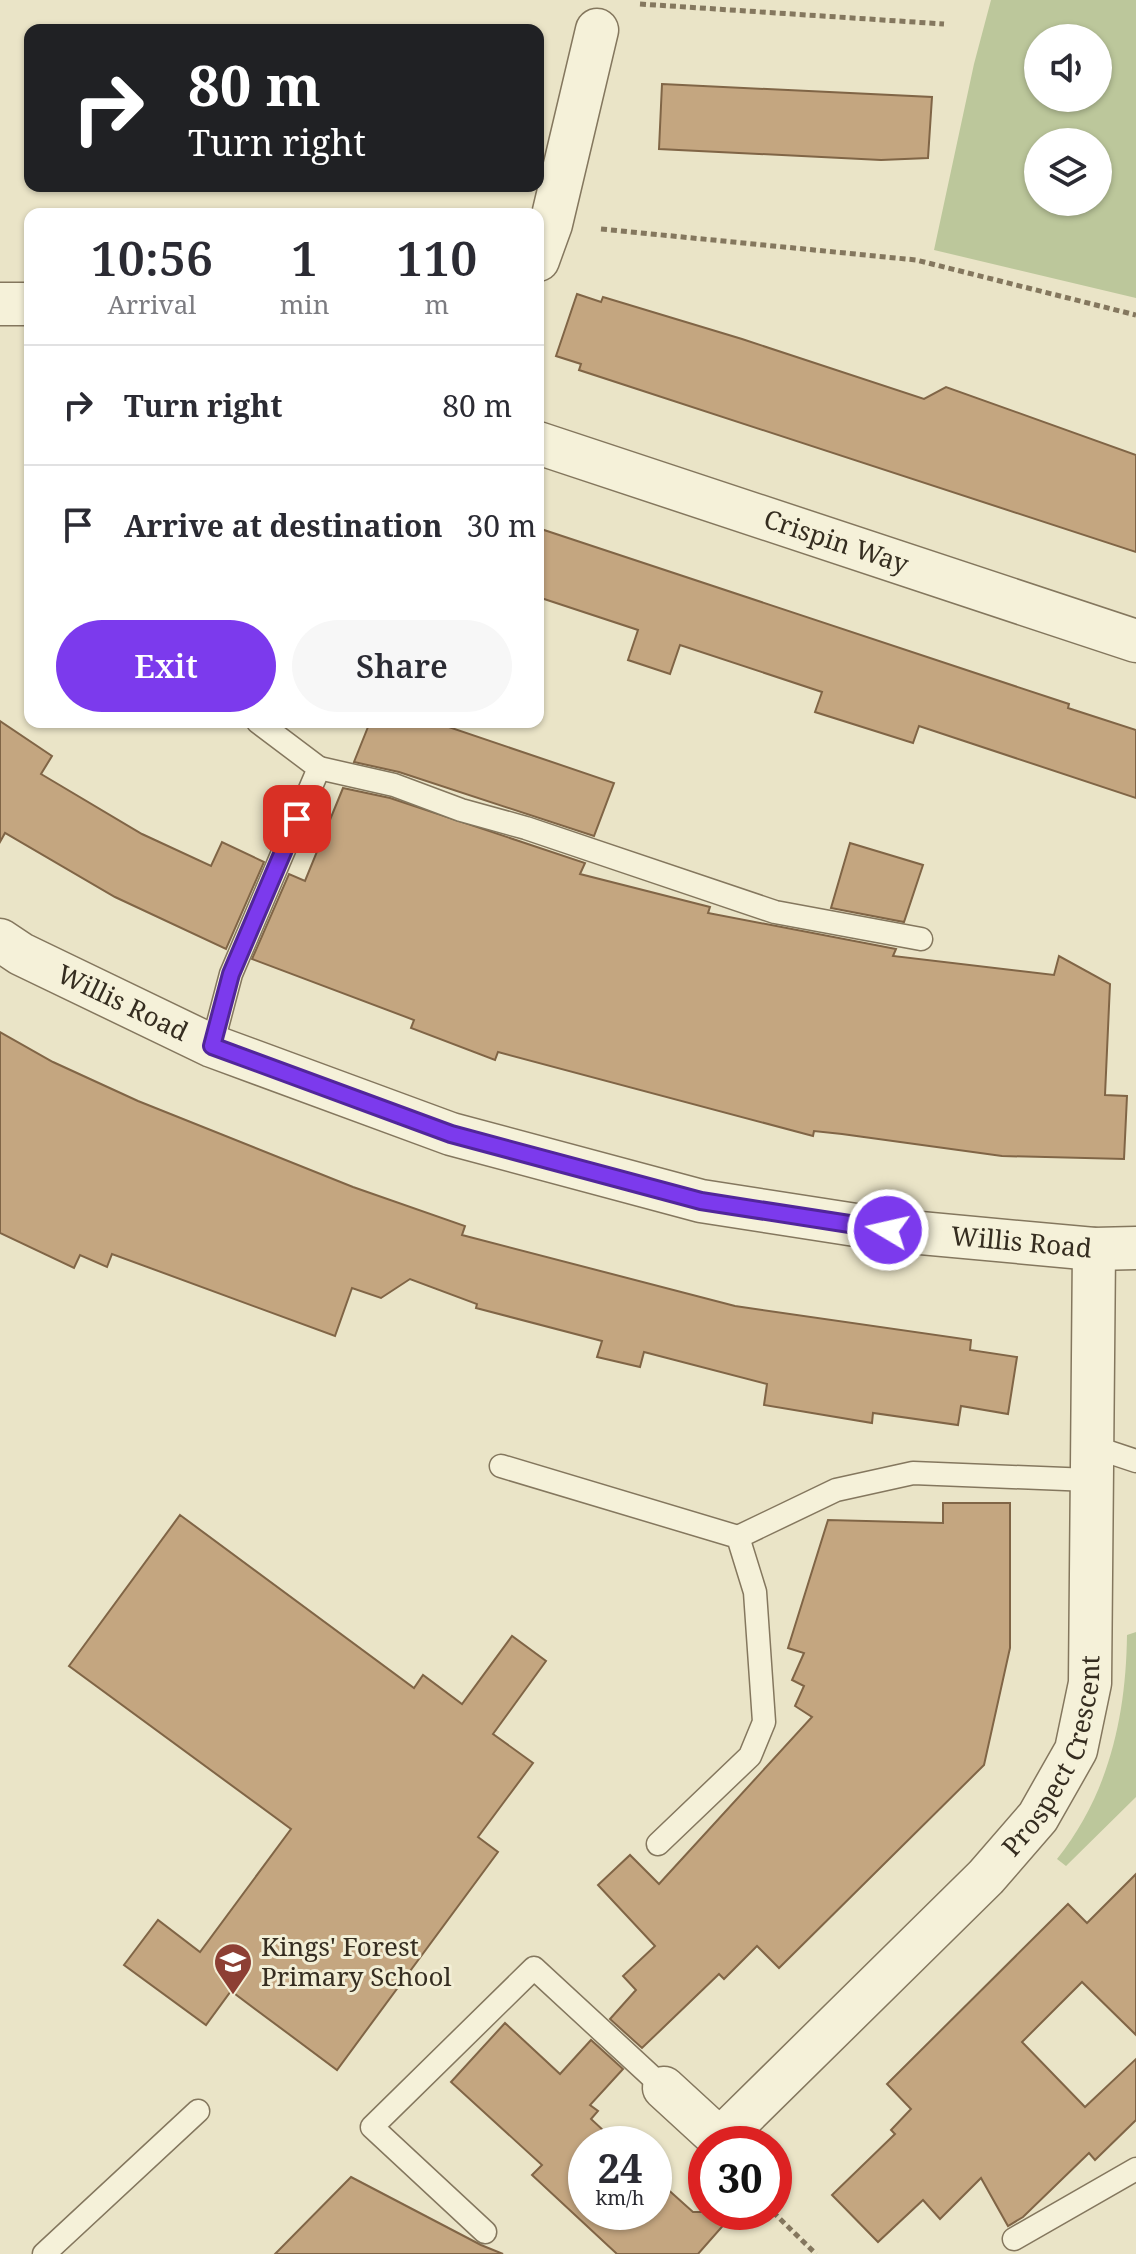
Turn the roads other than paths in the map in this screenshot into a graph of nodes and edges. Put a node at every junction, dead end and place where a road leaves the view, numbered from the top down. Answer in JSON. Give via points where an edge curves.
{"nodes":[{"id":1,"x":612,"y":17,"type":"road end"},
{"id":2,"x":544,"y":242,"type":"edge"},
{"id":3,"x":0,"y":304,"type":"edge"},
{"id":4,"x":24,"y":304,"type":"edge"},
{"id":5,"x":544,"y":445,"type":"edge"},
{"id":6,"x":1136,"y":641,"type":"edge"},
{"id":7,"x":266,"y":728,"type":"edge"},
{"id":8,"x":319,"y":768,"type":"junction"},
{"id":9,"x":921,"y":939,"type":"dead end"},
{"id":10,"x":0,"y":940,"type":"edge"},
{"id":11,"x":212,"y":1046,"type":"junction"},
{"id":12,"x":1136,"y":1248,"type":"edge"},
{"id":13,"x":1094,"y":1249,"type":"junction"},
{"id":14,"x":1136,"y":1461,"type":"edge"},
{"id":15,"x":1091,"y":1463,"type":"junction"},
{"id":16,"x":501,"y":1466,"type":"dead end"},
{"id":17,"x":738,"y":1537,"type":"junction"},
{"id":18,"x":658,"y":1844,"type":"dead end"},
{"id":19,"x":664,"y":2088,"type":"joint"},
{"id":20,"x":198,"y":2111,"type":"dead end"},
{"id":21,"x":706,"y":2126,"type":"edge"},
{"id":22,"x":739,"y":2126,"type":"edge"},
{"id":23,"x":1136,"y":2169,"type":"edge"},
{"id":24,"x":485,"y":2232,"type":"dead end"},
{"id":25,"x":1014,"y":2239,"type":"dead end"},
{"id":26,"x":44,"y":2254,"type":"edge"}],
"edges":[{"from":1,"to":2,"type":"street"},
{"from":3,"to":4,"type":"street"},
{"from":5,"to":6,"type":"street","name":"Crispin Way"},
{"from":7,"to":8,"type":"lane"},
{"from":8,"to":9,"type":"lane","via":[[394,785],[775,912]]},
{"from":8,"to":11,"type":"lane","via":[[231,974]]},
{"from":10,"to":11,"type":"street","name":"Willis Road"},
{"from":11,"to":13,"type":"street","name":"Willis Road","via":[[451,1134],[701,1201],[888,1230]]},
{"from":12,"to":13,"type":"street","name":"Willis Road"},
{"from":13,"to":15,"type":"street","name":"Prospect Crescent"},
{"from":14,"to":15,"type":"lane"},
{"from":15,"to":17,"type":"lane","via":[[913,1473],[836,1490]]},
{"from":15,"to":22,"type":"street","name":"Prospect Crescent","via":[[1090,1683],[1076,1750],[1038,1817],[986,1877]]},
{"from":16,"to":17,"type":"lane"},
{"from":17,"to":18,"type":"lane","via":[[755,1592],[764,1722],[750,1756]]},
{"from":19,"to":21,"type":"street","name":"Prospect Crescent"},
{"from":19,"to":24,"type":"lane","via":[[534,1968],[372,2127]]},
{"from":20,"to":26,"type":"lane"},
{"from":23,"to":25,"type":"lane"}]}
